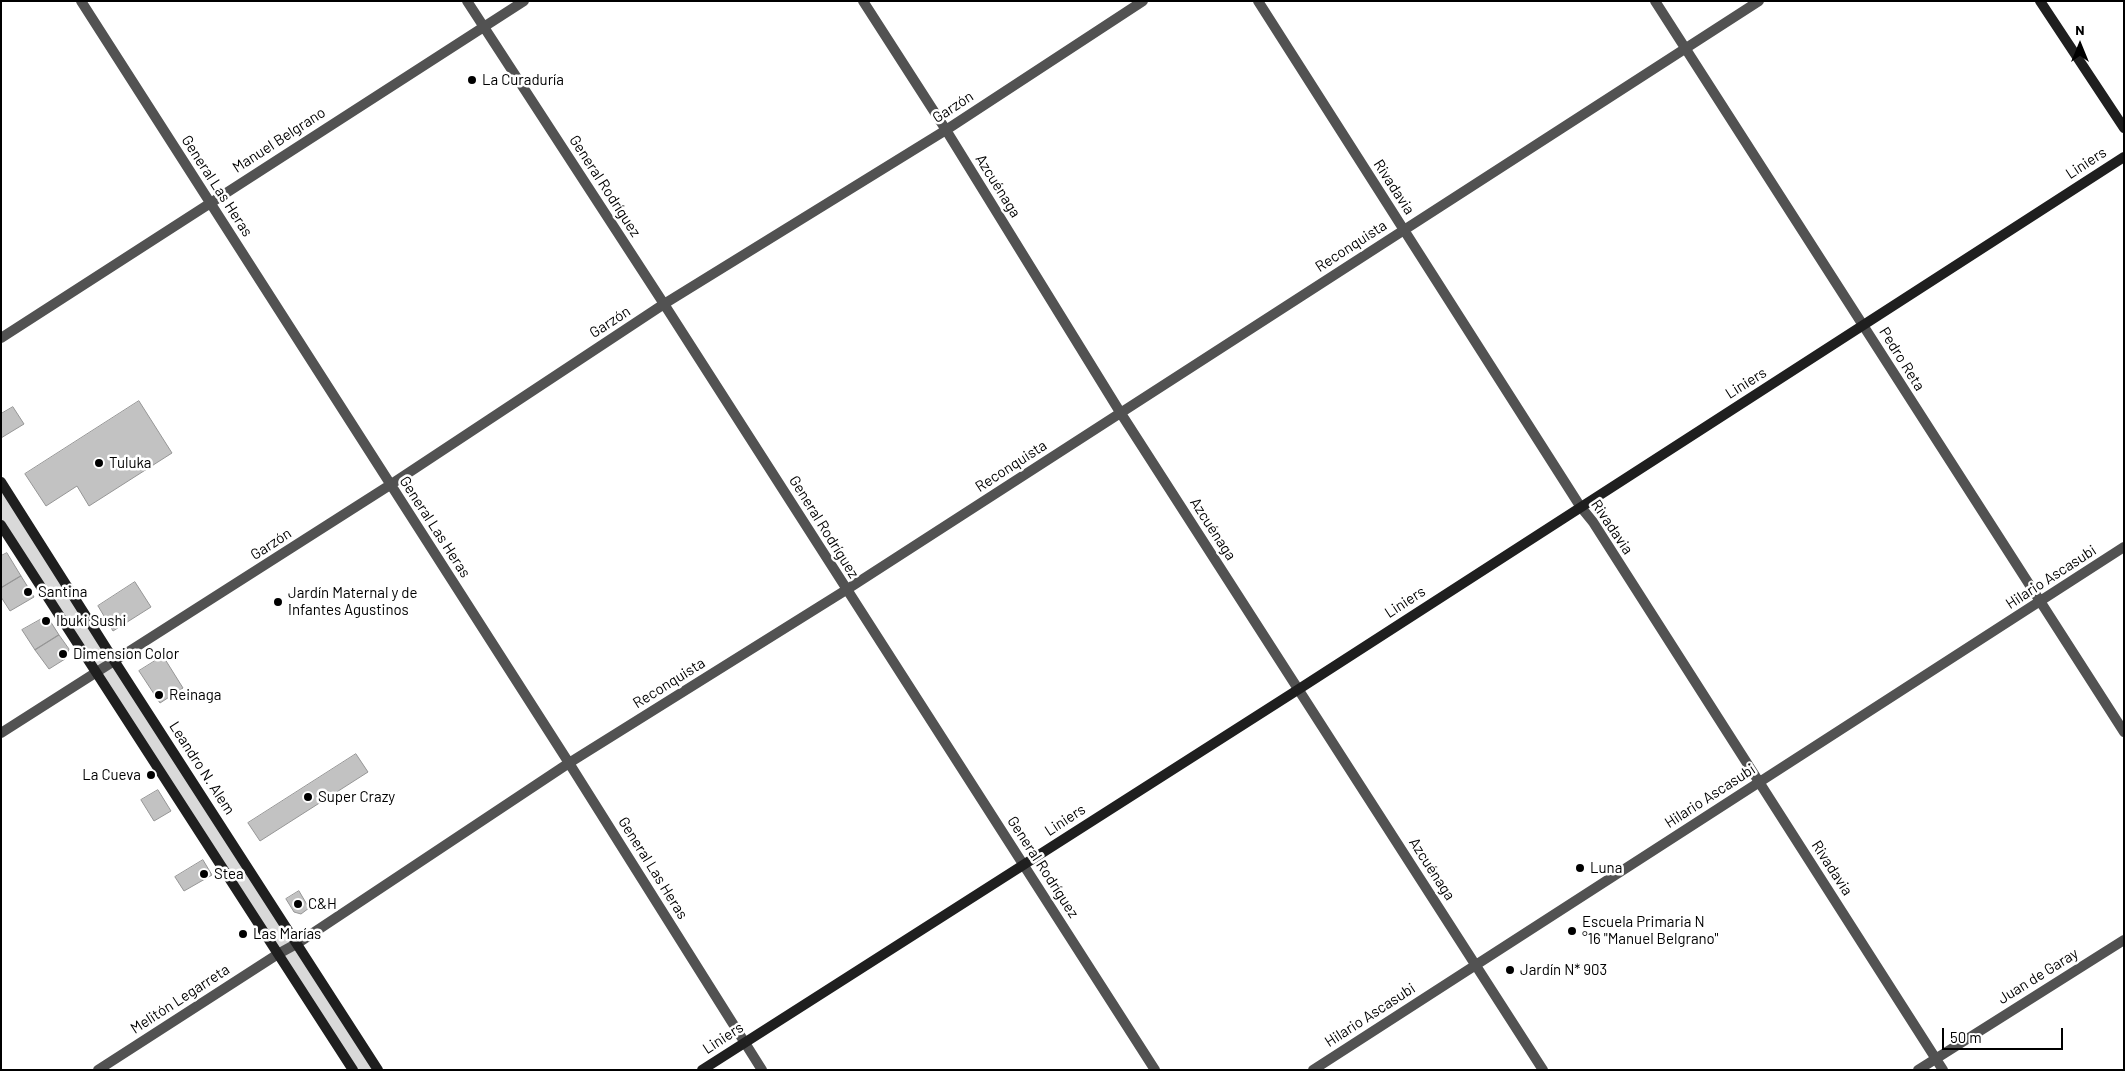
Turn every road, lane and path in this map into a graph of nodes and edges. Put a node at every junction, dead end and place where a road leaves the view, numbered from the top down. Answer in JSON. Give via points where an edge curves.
{"nodes":[{"id":1,"x":81,"y":1,"type":"edge"},
{"id":2,"x":467,"y":1,"type":"edge"},
{"id":3,"x":524,"y":1,"type":"edge"},
{"id":4,"x":863,"y":1,"type":"edge"},
{"id":5,"x":1143,"y":1,"type":"edge"},
{"id":6,"x":1258,"y":1,"type":"edge"},
{"id":7,"x":1655,"y":1,"type":"edge"},
{"id":8,"x":1759,"y":1,"type":"edge"},
{"id":9,"x":2040,"y":1,"type":"edge"},
{"id":10,"x":484,"y":27,"type":"junction"},
{"id":11,"x":1686,"y":50,"type":"junction"},
{"id":12,"x":2124,"y":128,"type":"edge"},
{"id":13,"x":946,"y":130,"type":"junction"},
{"id":14,"x":2124,"y":157,"type":"edge"},
{"id":15,"x":210,"y":203,"type":"junction"},
{"id":16,"x":1404,"y":230,"type":"junction"},
{"id":17,"x":664,"y":304,"type":"junction"},
{"id":18,"x":1864,"y":326,"type":"junction"},
{"id":19,"x":1,"y":338,"type":"edge"},
{"id":20,"x":1120,"y":412,"type":"junction"},
{"id":21,"x":1,"y":482,"type":"edge"},
{"id":22,"x":390,"y":485,"type":"junction"},
{"id":23,"x":1580,"y":506,"type":"junction"},
{"id":24,"x":1,"y":525,"type":"edge"},
{"id":25,"x":2124,"y":547,"type":"edge"},
{"id":26,"x":846,"y":590,"type":"junction"},
{"id":27,"x":2039,"y":602,"type":"junction"},
{"id":28,"x":115,"y":662,"type":"junction"},
{"id":29,"x":96,"y":674,"type":"junction"},
{"id":30,"x":1298,"y":689,"type":"junction"},
{"id":31,"x":2124,"y":732,"type":"edge"},
{"id":32,"x":1,"y":733,"type":"edge"},
{"id":33,"x":569,"y":763,"type":"junction"},
{"id":34,"x":1760,"y":783,"type":"junction"},
{"id":35,"x":1024,"y":864,"type":"junction"},
{"id":36,"x":2124,"y":940,"type":"edge"},
{"id":37,"x":298,"y":943,"type":"junction"},
{"id":38,"x":278,"y":954,"type":"junction"},
{"id":39,"x":1476,"y":964,"type":"junction"},
{"id":40,"x":745,"y":1042,"type":"junction"},
{"id":41,"x":1936,"y":1058,"type":"junction"},
{"id":42,"x":98,"y":1070,"type":"edge"},
{"id":43,"x":354,"y":1070,"type":"edge"},
{"id":44,"x":378,"y":1070,"type":"edge"},
{"id":45,"x":702,"y":1070,"type":"edge"},
{"id":46,"x":762,"y":1070,"type":"edge"},
{"id":47,"x":1154,"y":1070,"type":"edge"},
{"id":48,"x":1313,"y":1070,"type":"edge"},
{"id":49,"x":1543,"y":1070,"type":"edge"},
{"id":50,"x":1918,"y":1070,"type":"edge"},
{"id":51,"x":1943,"y":1070,"type":"edge"}],
"edges":[{"from":1,"to":15,"type":"street","name":"General Las Heras"},
{"from":2,"to":10,"type":"street","name":"General Rodríguez"},
{"from":3,"to":10,"type":"street","name":"Manuel Belgrano"},
{"from":4,"to":13,"type":"street","name":"Azcuénaga"},
{"from":5,"to":13,"type":"street","name":"Garzón"},
{"from":6,"to":16,"type":"street","name":"Rivadavia"},
{"from":7,"to":11,"type":"street","name":"Pedro Reta"},
{"from":8,"to":11,"type":"street","name":"Reconquista"},
{"from":9,"to":12,"type":"street"},
{"from":10,"to":15,"type":"street","name":"Manuel Belgrano"},
{"from":10,"to":17,"type":"street","name":"General Rodríguez"},
{"from":11,"to":16,"type":"street","name":"Reconquista"},
{"from":11,"to":18,"type":"street","name":"Pedro Reta"},
{"from":13,"to":17,"type":"street","name":"Garzón"},
{"from":13,"to":20,"type":"street","name":"Azcuénaga"},
{"from":14,"to":18,"type":"street","name":"Liniers"},
{"from":15,"to":19,"type":"street","name":"Manuel Belgrano"},
{"from":15,"to":22,"type":"street","name":"General Las Heras"},
{"from":16,"to":20,"type":"street","name":"Reconquista"},
{"from":16,"to":23,"type":"street","name":"Rivadavia"},
{"from":17,"to":22,"type":"street","name":"Garzón"},
{"from":17,"to":26,"type":"street","name":"General Rodríguez"},
{"from":18,"to":23,"type":"street","name":"Liniers"},
{"from":18,"to":27,"type":"street","name":"Pedro Reta"},
{"from":20,"to":26,"type":"street","name":"Reconquista"},
{"from":20,"to":30,"type":"street","name":"Azcuénaga"},
{"from":21,"to":28,"type":"street","name":"Leandro N. Alem"},
{"from":22,"to":28,"type":"street","name":"Garzón"},
{"from":22,"to":33,"type":"street","name":"General Las Heras"},
{"from":23,"to":30,"type":"street","name":"Liniers"},
{"from":23,"to":34,"type":"street","name":"Rivadavia"},
{"from":24,"to":29,"type":"street"},
{"from":25,"to":27,"type":"street","name":"Hilario Ascasubi"},
{"from":26,"to":33,"type":"street","name":"Reconquista"},
{"from":26,"to":35,"type":"street","name":"General Rodríguez"},
{"from":27,"to":31,"type":"street","name":"Pedro Reta"},
{"from":27,"to":34,"type":"street","name":"Hilario Ascasubi"},
{"from":28,"to":29,"type":"street","name":"Garzón"},
{"from":28,"to":37,"type":"street","name":"Leandro N. Alem"},
{"from":29,"to":32,"type":"street","name":"Garzón"},
{"from":29,"to":38,"type":"street"},
{"from":30,"to":35,"type":"street","name":"Liniers"},
{"from":30,"to":39,"type":"street","name":"Azcuénaga"},
{"from":33,"to":37,"type":"street","name":"Reconquista"},
{"from":33,"to":40,"type":"street","name":"General Las Heras"},
{"from":34,"to":39,"type":"street","name":"Hilario Ascasubi"},
{"from":34,"to":41,"type":"street","name":"Rivadavia"},
{"from":35,"to":40,"type":"street","name":"Liniers"},
{"from":35,"to":47,"type":"street","name":"General Rodríguez"},
{"from":36,"to":41,"type":"street","name":"Juan de Garay"},
{"from":37,"to":38,"type":"street","name":"Reconquista"},
{"from":37,"to":44,"type":"street","name":"Leandro N. Alem"},
{"from":38,"to":42,"type":"street","name":"Melitón Legarreta"},
{"from":38,"to":43,"type":"street"},
{"from":39,"to":48,"type":"street","name":"Hilario Ascasubi"},
{"from":39,"to":49,"type":"street","name":"Azcuénaga"},
{"from":40,"to":45,"type":"street","name":"Liniers"},
{"from":40,"to":46,"type":"street","name":"General Las Heras"},
{"from":41,"to":50,"type":"street","name":"Juan de Garay"},
{"from":41,"to":51,"type":"street","name":"Rivadavia"}]}
